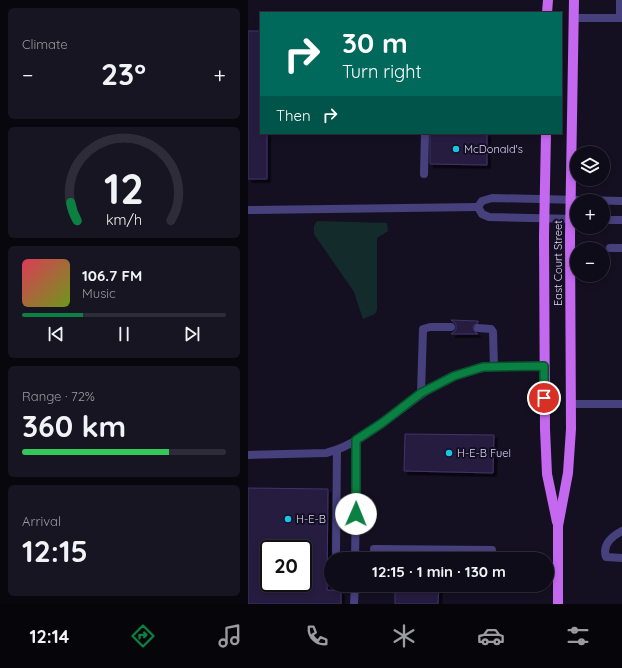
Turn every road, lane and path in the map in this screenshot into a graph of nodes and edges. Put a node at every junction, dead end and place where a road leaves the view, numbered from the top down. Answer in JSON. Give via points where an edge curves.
{"nodes":[{"id":1,"x":548,"y":0,"type":"edge"},
{"id":2,"x":574,"y":0,"type":"edge"},
{"id":3,"x":620,"y":0,"type":"edge"},
{"id":4,"x":547,"y":12,"type":"edge"},
{"id":5,"x":574,"y":18,"type":"junction"},
{"id":6,"x":621,"y":18,"type":"edge"},
{"id":7,"x":425,"y":134,"type":"edge"},
{"id":8,"x":546,"y":134,"type":"edge"},
{"id":9,"x":424,"y":174,"type":"dead end"},
{"id":10,"x":571,"y":194,"type":"edge"},
{"id":11,"x":545,"y":200,"type":"junction"},
{"id":12,"x":570,"y":200,"type":"edge"},
{"id":13,"x":610,"y":201,"type":"edge"},
{"id":14,"x":622,"y":201,"type":"edge"},
{"id":15,"x":478,"y":207,"type":"junction"},
{"id":16,"x":248,"y":210,"type":"edge"},
{"id":17,"x":545,"y":219,"type":"junction"},
{"id":18,"x":570,"y":219,"type":"edge"},
{"id":19,"x":610,"y":220,"type":"edge"},
{"id":20,"x":622,"y":220,"type":"edge"},
{"id":21,"x":574,"y":234,"type":"edge"},
{"id":22,"x":610,"y":248,"type":"dead end"},
{"id":23,"x":622,"y":248,"type":"edge"},
{"id":24,"x":451,"y":327,"type":"dead end"},
{"id":25,"x":478,"y":328,"type":"dead end"},
{"id":26,"x":544,"y":366,"type":"junction"},
{"id":27,"x":494,"y":367,"type":"junction"},
{"id":28,"x":421,"y":393,"type":"junction"},
{"id":29,"x":571,"y":404,"type":"junction"},
{"id":30,"x":622,"y":404,"type":"edge"},
{"id":31,"x":356,"y":440,"type":"junction"},
{"id":32,"x":338,"y":450,"type":"junction"},
{"id":33,"x":248,"y":454,"type":"edge"},
{"id":34,"x":558,"y":526,"type":"junction"},
{"id":35,"x":622,"y":531,"type":"edge"},
{"id":36,"x":374,"y":549,"type":"dead end"},
{"id":37,"x":492,"y":550,"type":"dead end"},
{"id":38,"x":336,"y":552,"type":"edge"},
{"id":39,"x":355,"y":552,"type":"edge"},
{"id":40,"x":622,"y":558,"type":"edge"},
{"id":41,"x":355,"y":592,"type":"edge"},
{"id":42,"x":354,"y":604,"type":"edge"},
{"id":43,"x":558,"y":604,"type":"edge"}],
"edges":[{"from":1,"to":4,"type":"main road"},
{"from":2,"to":5,"type":"main road","name":"East Court Street"},
{"from":3,"to":6,"type":"lane"},
{"from":5,"to":6,"type":"lane"},
{"from":5,"to":10,"type":"main road","name":"East Court Street"},
{"from":7,"to":9,"type":"lane"},
{"from":8,"to":11,"type":"main road","name":"East Court Street"},
{"from":11,"to":12,"type":"lane"},
{"from":11,"to":15,"type":"lane","via":[[492,198],[482,201]]},
{"from":11,"to":17,"type":"main road","name":"East Court Street"},
{"from":13,"to":14,"type":"lane"},
{"from":15,"to":16,"type":"lane"},
{"from":15,"to":17,"type":"lane","via":[[482,214],[489,217]]},
{"from":17,"to":18,"type":"lane"},
{"from":17,"to":26,"type":"main road","name":"East Court Street"},
{"from":19,"to":20,"type":"lane"},
{"from":21,"to":29,"type":"main road","name":"East Court Street"},
{"from":22,"to":23,"type":"lane"},
{"from":24,"to":28,"type":"lane","via":[[423,329]]},
{"from":25,"to":27,"type":"lane","via":[[491,329],[493,332]]},
{"from":26,"to":27,"type":"lane"},
{"from":26,"to":34,"type":"main road","name":"East Court Street","via":[[547,474]]},
{"from":27,"to":28,"type":"lane","via":[[483,367],[454,376]]},
{"from":28,"to":31,"type":"lane"},
{"from":29,"to":30,"type":"lane"},
{"from":29,"to":34,"type":"main road","name":"East Court Street","via":[[568,473]]},
{"from":31,"to":32,"type":"lane"},
{"from":31,"to":39,"type":"lane"},
{"from":32,"to":33,"type":"lane","via":[[326,453]]},
{"from":32,"to":38,"type":"lane"},
{"from":34,"to":43,"type":"main road","name":"East Court Street"},
{"from":35,"to":40,"type":"lane","via":[[606,545],[605,553],[606,557]]},
{"from":36,"to":37,"type":"lane"},
{"from":41,"to":42,"type":"lane"}]}
